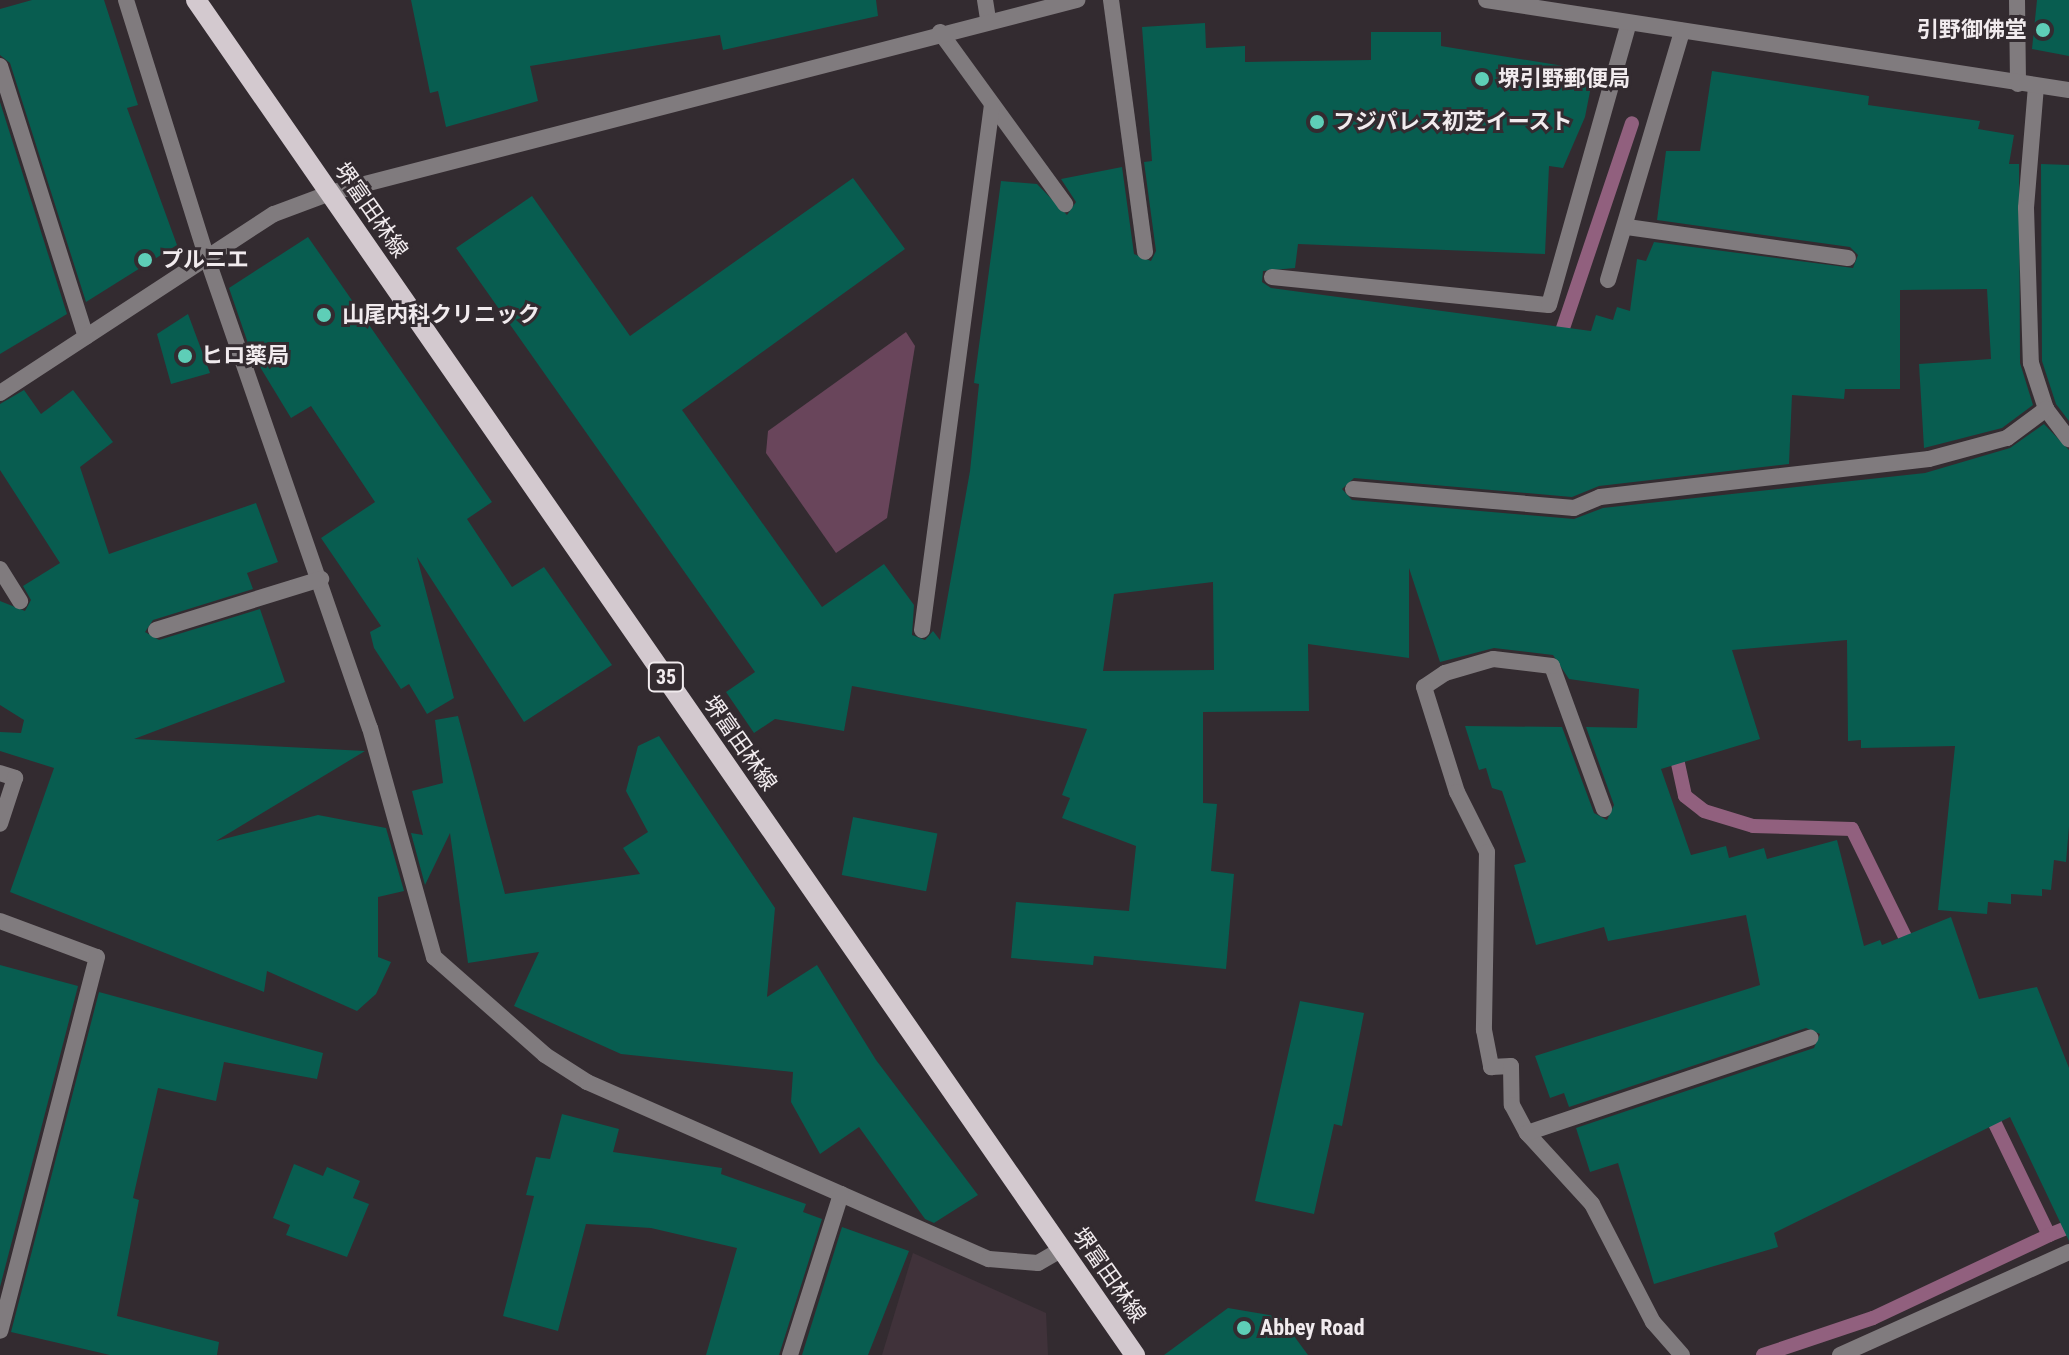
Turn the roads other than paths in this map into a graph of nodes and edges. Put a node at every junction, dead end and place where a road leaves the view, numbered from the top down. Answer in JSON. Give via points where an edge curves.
{"nodes":[{"id":1,"x":126,"y":0,"type":"edge"},
{"id":2,"x":196,"y":0,"type":"edge"},
{"id":3,"x":985,"y":0,"type":"edge"},
{"id":4,"x":1077,"y":0,"type":"edge"},
{"id":5,"x":1111,"y":0,"type":"edge"},
{"id":6,"x":1486,"y":0,"type":"edge"},
{"id":7,"x":2017,"y":0,"type":"edge"},
{"id":8,"x":988,"y":19,"type":"junction"},
{"id":9,"x":1629,"y":23,"type":"junction"},
{"id":10,"x":1682,"y":31,"type":"junction"},
{"id":11,"x":940,"y":32,"type":"junction"},
{"id":12,"x":0,"y":66,"type":"edge"},
{"id":13,"x":2018,"y":84,"type":"junction"},
{"id":14,"x":2036,"y":86,"type":"junction"},
{"id":15,"x":2069,"y":90,"type":"edge"},
{"id":16,"x":992,"y":105,"type":"junction"},
{"id":17,"x":330,"y":193,"type":"junction"},
{"id":18,"x":1065,"y":204,"type":"dead end"},
{"id":19,"x":1627,"y":227,"type":"junction"},
{"id":20,"x":1145,"y":252,"type":"dead end"},
{"id":21,"x":207,"y":258,"type":"junction"},
{"id":22,"x":1848,"y":258,"type":"dead end"},
{"id":23,"x":1272,"y":277,"type":"dead end"},
{"id":24,"x":1608,"y":280,"type":"dead end"},
{"id":25,"x":86,"y":337,"type":"junction"},
{"id":26,"x":0,"y":393,"type":"edge"},
{"id":27,"x":2046,"y":409,"type":"junction"},
{"id":28,"x":2069,"y":439,"type":"edge"},
{"id":29,"x":1353,"y":489,"type":"dead end"},
{"id":30,"x":0,"y":569,"type":"edge"},
{"id":31,"x":321,"y":579,"type":"junction"},
{"id":32,"x":20,"y":601,"type":"dead end"},
{"id":33,"x":156,"y":630,"type":"dead end"},
{"id":34,"x":922,"y":630,"type":"dead end"},
{"id":35,"x":0,"y":773,"type":"edge"},
{"id":36,"x":1604,"y":809,"type":"dead end"},
{"id":37,"x":0,"y":824,"type":"edge"},
{"id":38,"x":0,"y":921,"type":"edge"},
{"id":39,"x":1810,"y":1038,"type":"dead end"},
{"id":40,"x":1527,"y":1133,"type":"junction"},
{"id":41,"x":841,"y":1194,"type":"junction"},
{"id":42,"x":1062,"y":1249,"type":"junction"},
{"id":43,"x":2069,"y":1252,"type":"edge"},
{"id":44,"x":0,"y":1328,"type":"edge"},
{"id":45,"x":790,"y":1355,"type":"edge"},
{"id":46,"x":1135,"y":1355,"type":"edge"},
{"id":47,"x":1682,"y":1355,"type":"edge"},
{"id":48,"x":1840,"y":1355,"type":"edge"}],
"edges":[{"from":1,"to":21,"type":"street"},
{"from":2,"to":17,"type":"main road","name":"堺富田林線","number":"35"},
{"from":3,"to":8,"type":"street"},
{"from":4,"to":8,"type":"street"},
{"from":5,"to":20,"type":"street"},
{"from":6,"to":9,"type":"street"},
{"from":7,"to":13,"type":"street"},
{"from":8,"to":11,"type":"street"},
{"from":9,"to":10,"type":"street"},
{"from":9,"to":23,"type":"street","via":[[1549,305]]},
{"from":10,"to":13,"type":"street"},
{"from":10,"to":19,"type":"street"},
{"from":11,"to":16,"type":"street"},
{"from":11,"to":17,"type":"street"},
{"from":12,"to":25,"type":"street"},
{"from":13,"to":14,"type":"street"},
{"from":14,"to":15,"type":"street"},
{"from":14,"to":27,"type":"street","via":[[2026,208],[2030,348]]},
{"from":16,"to":18,"type":"street"},
{"from":16,"to":34,"type":"street"},
{"from":17,"to":21,"type":"street","via":[[274,214]]},
{"from":17,"to":42,"type":"main road","name":"堺富田林線","number":"35"},
{"from":19,"to":22,"type":"street"},
{"from":19,"to":24,"type":"street"},
{"from":21,"to":25,"type":"street"},
{"from":21,"to":31,"type":"street"},
{"from":25,"to":26,"type":"street"},
{"from":27,"to":28,"type":"street"},
{"from":27,"to":29,"type":"street","via":[[2007,438],[1929,459],[1600,497],[1574,508]]},
{"from":30,"to":32,"type":"street"},
{"from":31,"to":33,"type":"street"},
{"from":31,"to":41,"type":"street","via":[[434,957],[545,1055],[587,1082]]},
{"from":35,"to":37,"type":"street","via":[[15,778]]},
{"from":36,"to":40,"type":"street","via":[[1552,666],[1493,659],[1445,673],[1424,687],[1457,792],[1487,852],[1484,1030],[1491,1067],[1511,1066],[1512,1105]]},
{"from":38,"to":44,"type":"street","via":[[97,957]]},
{"from":39,"to":40,"type":"street"},
{"from":40,"to":47,"type":"street","via":[[1592,1204],[1653,1322]]},
{"from":41,"to":42,"type":"street","via":[[989,1259],[1038,1263]]},
{"from":41,"to":45,"type":"street"},
{"from":42,"to":46,"type":"main road","name":"堺富田林線","number":"35"},
{"from":43,"to":48,"type":"street"}]}
